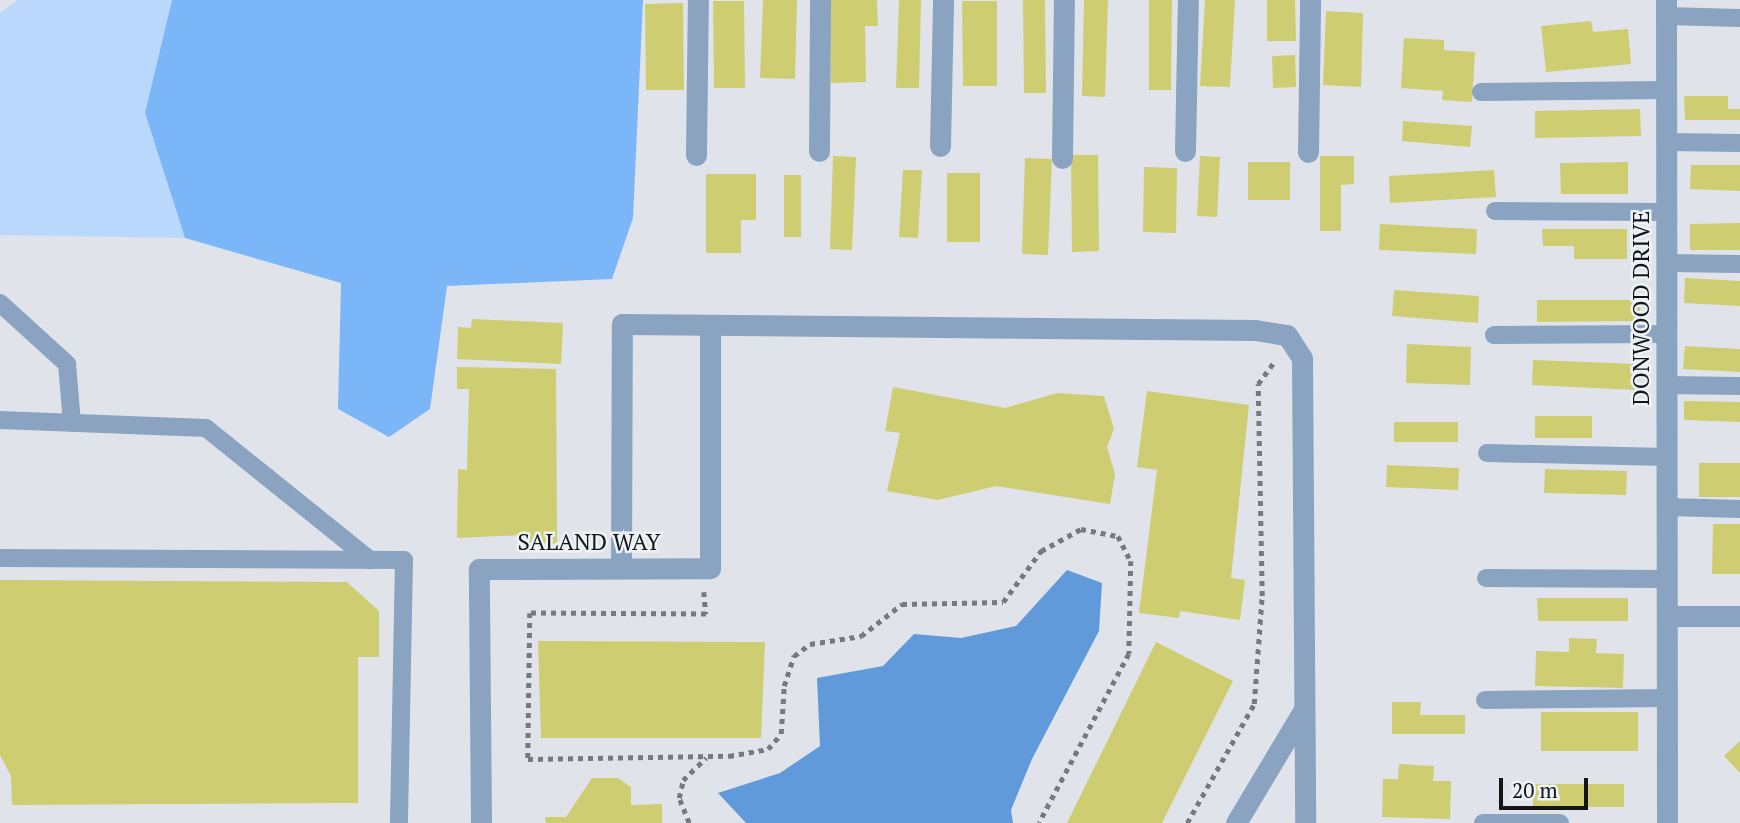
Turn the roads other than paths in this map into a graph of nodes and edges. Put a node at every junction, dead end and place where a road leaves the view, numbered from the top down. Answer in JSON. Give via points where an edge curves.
{"nodes":[{"id":1,"x":698,"y":0,"type":"edge"},
{"id":2,"x":820,"y":0,"type":"edge"},
{"id":3,"x":943,"y":0,"type":"edge"},
{"id":4,"x":1064,"y":0,"type":"edge"},
{"id":5,"x":1188,"y":0,"type":"edge"},
{"id":6,"x":1310,"y":0,"type":"edge"},
{"id":7,"x":1666,"y":8,"type":"edge"},
{"id":8,"x":1740,"y":18,"type":"edge"},
{"id":9,"x":1666,"y":90,"type":"junction"},
{"id":10,"x":1480,"y":92,"type":"dead end"},
{"id":11,"x":1667,"y":142,"type":"junction"},
{"id":12,"x":1740,"y":143,"type":"edge"},
{"id":13,"x":940,"y":146,"type":"dead end"},
{"id":14,"x":1185,"y":151,"type":"dead end"},
{"id":15,"x":819,"y":152,"type":"dead end"},
{"id":16,"x":1308,"y":152,"type":"dead end"},
{"id":17,"x":696,"y":155,"type":"dead end"},
{"id":18,"x":1062,"y":158,"type":"dead end"},
{"id":19,"x":1495,"y":211,"type":"dead end"},
{"id":20,"x":1666,"y":212,"type":"junction"},
{"id":21,"x":1667,"y":263,"type":"junction"},
{"id":22,"x":1740,"y":264,"type":"edge"},
{"id":23,"x":0,"y":303,"type":"edge"},
{"id":24,"x":710,"y":325,"type":"junction"},
{"id":25,"x":1667,"y":334,"type":"junction"},
{"id":26,"x":1494,"y":335,"type":"dead end"},
{"id":27,"x":1667,"y":384,"type":"junction"},
{"id":28,"x":1740,"y":386,"type":"edge"},
{"id":29,"x":0,"y":420,"type":"edge"},
{"id":30,"x":72,"y":423,"type":"junction"},
{"id":31,"x":1487,"y":453,"type":"dead end"},
{"id":32,"x":1667,"y":457,"type":"junction"},
{"id":33,"x":1668,"y":507,"type":"junction"},
{"id":34,"x":1740,"y":509,"type":"edge"},
{"id":35,"x":0,"y":558,"type":"edge"},
{"id":36,"x":370,"y":560,"type":"junction"},
{"id":37,"x":621,"y":568,"type":"junction"},
{"id":38,"x":1486,"y":578,"type":"dead end"},
{"id":39,"x":1668,"y":579,"type":"junction"},
{"id":40,"x":1668,"y":616,"type":"junction"},
{"id":41,"x":1740,"y":616,"type":"edge"},
{"id":42,"x":1668,"y":698,"type":"junction"},
{"id":43,"x":1485,"y":700,"type":"dead end"},
{"id":44,"x":1304,"y":709,"type":"junction"},
{"id":45,"x":1483,"y":822,"type":"edge"},
{"id":46,"x":399,"y":823,"type":"edge"},
{"id":47,"x":481,"y":823,"type":"edge"},
{"id":48,"x":1236,"y":823,"type":"edge"},
{"id":49,"x":1305,"y":823,"type":"edge"},
{"id":50,"x":1559,"y":823,"type":"edge"},
{"id":51,"x":1667,"y":823,"type":"edge"}],
"edges":[{"from":1,"to":17,"type":"street"},
{"from":2,"to":15,"type":"street"},
{"from":3,"to":13,"type":"street"},
{"from":4,"to":18,"type":"street"},
{"from":5,"to":14,"type":"street"},
{"from":6,"to":16,"type":"street"},
{"from":7,"to":8,"type":"lane"},
{"from":7,"to":9,"type":"street","name":"DONWOOD DRIVE"},
{"from":9,"to":10,"type":"lane"},
{"from":9,"to":11,"type":"street","name":"DONWOOD DRIVE"},
{"from":11,"to":12,"type":"lane"},
{"from":11,"to":20,"type":"street","name":"DONWOOD DRIVE"},
{"from":19,"to":20,"type":"lane"},
{"from":20,"to":21,"type":"street","name":"DONWOOD DRIVE"},
{"from":21,"to":22,"type":"lane"},
{"from":21,"to":25,"type":"street","name":"DONWOOD DRIVE"},
{"from":23,"to":30,"type":"lane","via":[[67,364]]},
{"from":24,"to":37,"type":"street","name":"SALAND WAY","via":[[710,568]]},
{"from":24,"to":37,"type":"street","via":[[622,324]]},
{"from":24,"to":44,"type":"street","via":[[1255,330],[1290,340],[1301,358]]},
{"from":25,"to":26,"type":"lane"},
{"from":25,"to":27,"type":"street","name":"DONWOOD DRIVE"},
{"from":27,"to":28,"type":"lane"},
{"from":27,"to":32,"type":"street","name":"DONWOOD DRIVE"},
{"from":29,"to":30,"type":"lane"},
{"from":30,"to":36,"type":"lane","via":[[206,428]]},
{"from":31,"to":32,"type":"lane"},
{"from":32,"to":33,"type":"street","name":"DONWOOD DRIVE"},
{"from":33,"to":34,"type":"lane"},
{"from":33,"to":39,"type":"street","name":"DONWOOD DRIVE"},
{"from":35,"to":36,"type":"lane"},
{"from":36,"to":46,"type":"lane","via":[[404,560]]},
{"from":37,"to":47,"type":"street","name":"SALAND WAY","via":[[479,569]]},
{"from":38,"to":39,"type":"lane"},
{"from":39,"to":40,"type":"street","name":"DONWOOD DRIVE"},
{"from":40,"to":41,"type":"street"},
{"from":40,"to":42,"type":"street","name":"DONWOOD DRIVE"},
{"from":42,"to":43,"type":"lane"},
{"from":42,"to":51,"type":"street","name":"DONWOOD DRIVE"},
{"from":44,"to":48,"type":"street"},
{"from":44,"to":49,"type":"street"},
{"from":45,"to":50,"type":"lane"}]}
